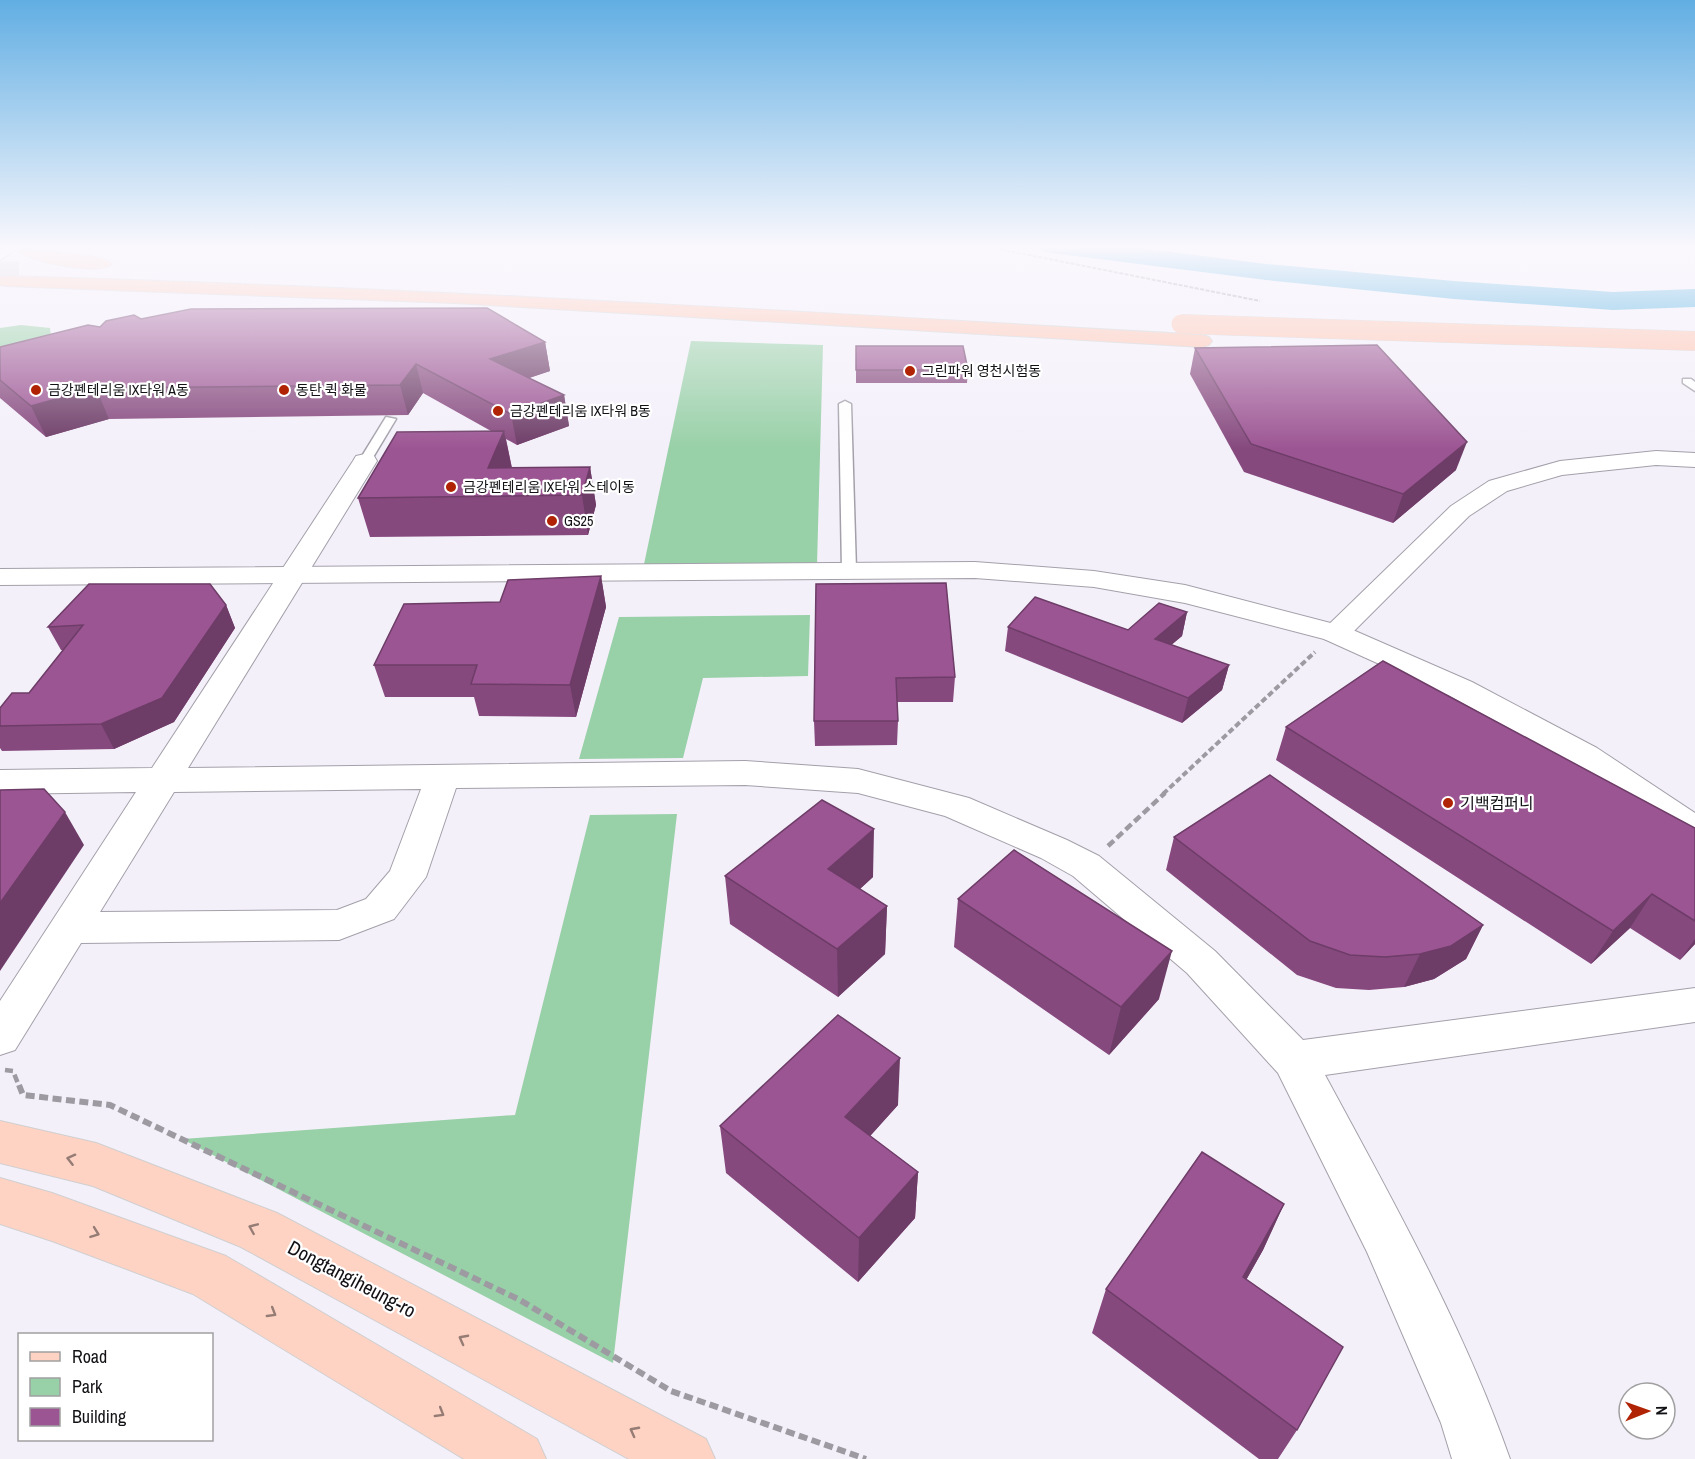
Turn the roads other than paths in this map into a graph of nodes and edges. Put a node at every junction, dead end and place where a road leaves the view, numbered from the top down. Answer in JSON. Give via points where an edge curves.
{"nodes":[{"id":1,"x":559,"y":313,"type":"edge"},
{"id":2,"x":719,"y":313,"type":"edge"},
{"id":3,"x":971,"y":313,"type":"edge"},
{"id":4,"x":737,"y":314,"type":"junction"},
{"id":5,"x":1695,"y":341,"type":"edge"},
{"id":6,"x":1695,"y":359,"type":"edge"},
{"id":7,"x":845,"y":404,"type":"dead end"},
{"id":8,"x":390,"y":419,"type":"dead end"},
{"id":9,"x":1695,"y":460,"type":"edge"},
{"id":10,"x":371,"y":461,"type":"joint"},
{"id":11,"x":849,"y":570,"type":"junction"},
{"id":12,"x":297,"y":573,"type":"junction"},
{"id":13,"x":0,"y":576,"type":"edge"},
{"id":14,"x":1335,"y":633,"type":"junction"},
{"id":15,"x":443,"y":776,"type":"junction"},
{"id":16,"x":165,"y":779,"type":"junction"},
{"id":17,"x":0,"y":782,"type":"edge"},
{"id":18,"x":1695,"y":831,"type":"edge"},
{"id":19,"x":70,"y":928,"type":"junction"},
{"id":20,"x":1695,"y":1005,"type":"edge"},
{"id":21,"x":0,"y":1037,"type":"edge"},
{"id":22,"x":1294,"y":1060,"type":"junction"},
{"id":23,"x":0,"y":1142,"type":"edge"},
{"id":24,"x":0,"y":1201,"type":"edge"},
{"id":25,"x":517,"y":1459,"type":"edge"},
{"id":26,"x":686,"y":1459,"type":"edge"},
{"id":27,"x":1481,"y":1459,"type":"edge"}],
"edges":[{"from":1,"to":4,"type":"highway","via":[[644,317]]},
{"from":2,"to":4,"type":"highway"},
{"from":3,"to":5,"type":"highway","bridge":true},
{"from":4,"to":6,"type":"highway","via":[[1202,341]]},
{"from":7,"to":11,"type":"lane"},
{"from":8,"to":10,"type":"lane"},
{"from":9,"to":14,"type":"street","via":[[1656,458],[1560,468],[1498,486],[1460,511]]},
{"from":10,"to":12,"type":"street"},
{"from":11,"to":12,"type":"street"},
{"from":11,"to":14,"type":"street","via":[[975,570],[1094,579],[1185,594]]},
{"from":12,"to":13,"type":"street"},
{"from":12,"to":16,"type":"street"},
{"from":14,"to":18,"type":"street","via":[[1461,689],[1585,756]]},
{"from":15,"to":16,"type":"street"},
{"from":15,"to":19,"type":"street","via":[[407,877],[380,909],[339,925]]},
{"from":15,"to":22,"type":"street","via":[[745,773],[858,781],[956,807],[1086,866],[1201,962]]},
{"from":16,"to":17,"type":"street"},
{"from":16,"to":19,"type":"street"},
{"from":19,"to":21,"type":"street"},
{"from":20,"to":22,"type":"street"},
{"from":22,"to":27,"type":"street","via":[[1385,1235],[1468,1420]]},
{"from":26,"to":23,"type":"main road","name":"Dongtangiheung-ro","one_way":true,"via":[[259,1230],[96,1165]]},
{"from":24,"to":25,"type":"main road","one_way":true,"via":[[208,1274]]}]}
